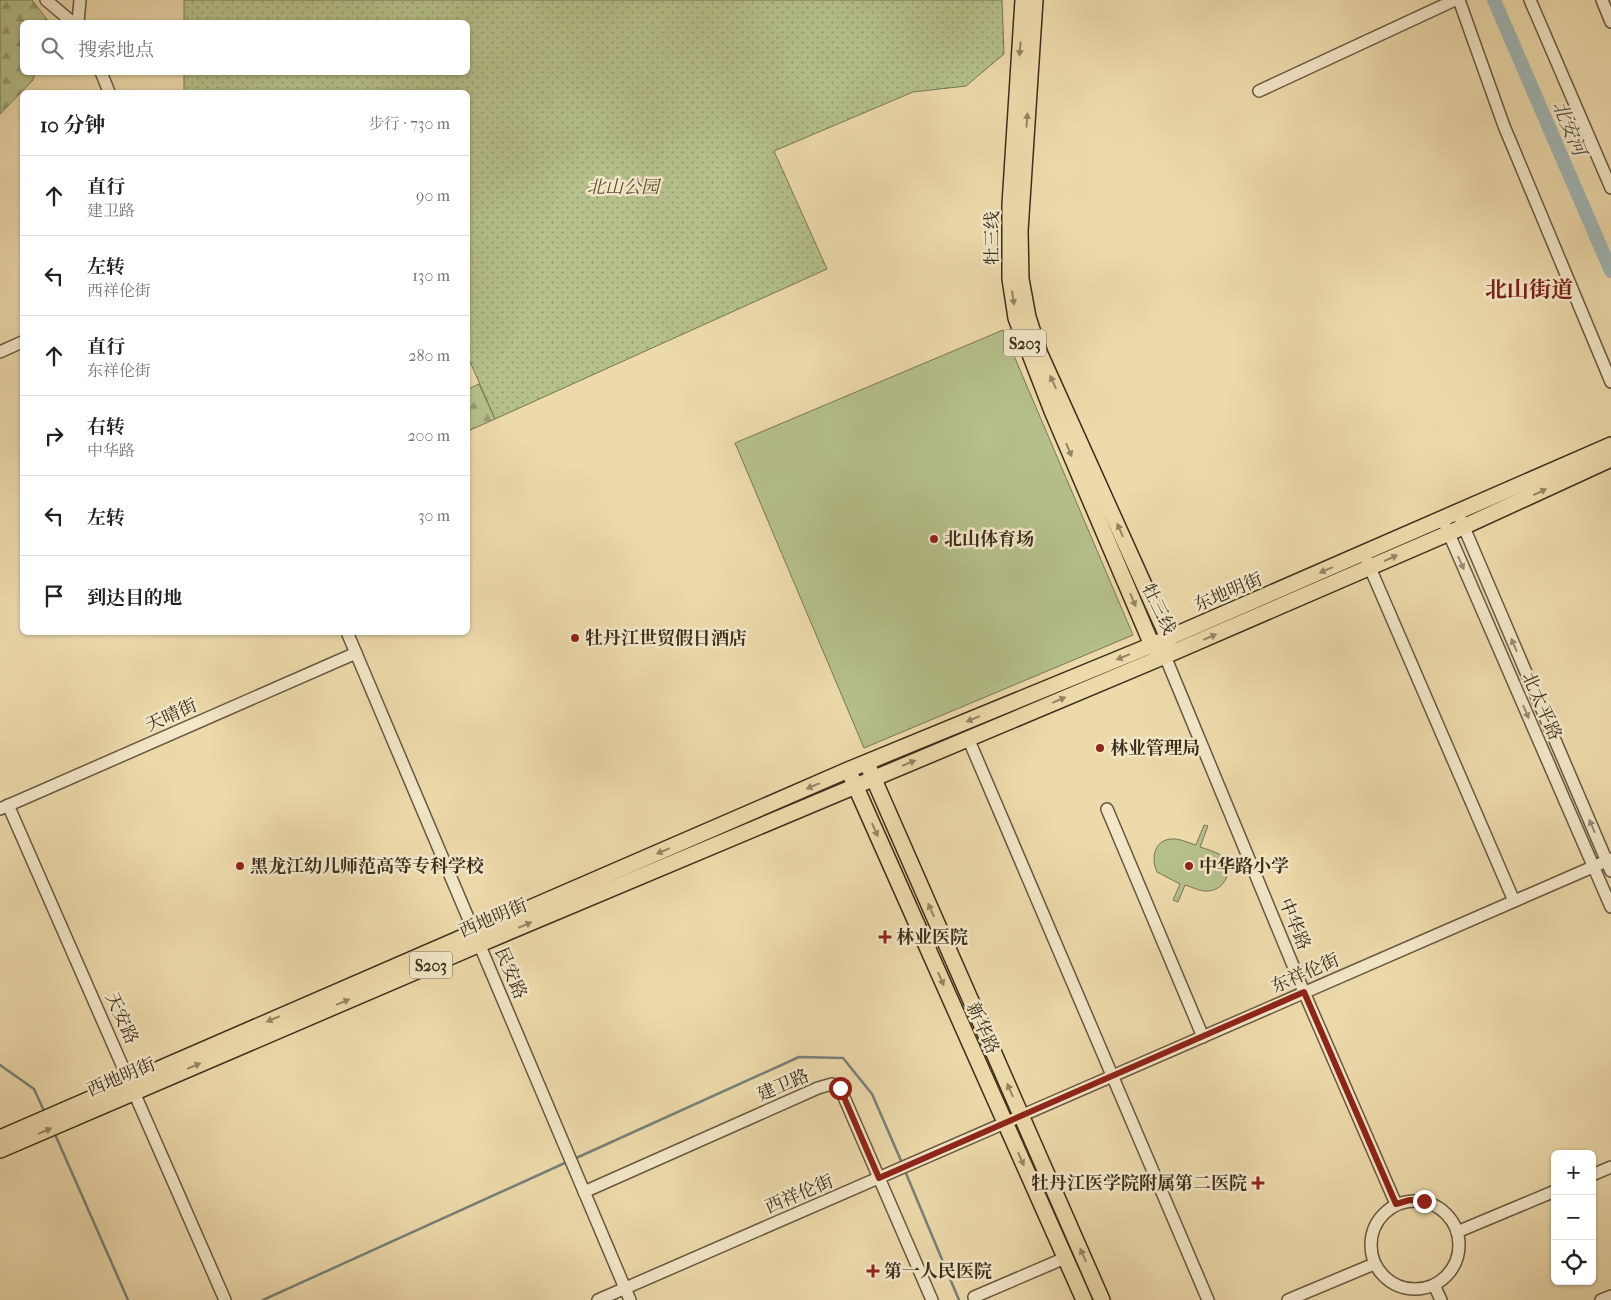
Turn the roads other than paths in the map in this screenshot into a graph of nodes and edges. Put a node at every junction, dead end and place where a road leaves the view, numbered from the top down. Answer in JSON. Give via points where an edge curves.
{"nodes":[{"id":1,"x":46,"y":0,"type":"edge"},
{"id":2,"x":80,"y":0,"type":"edge"},
{"id":3,"x":1022,"y":0,"type":"edge"},
{"id":4,"x":1035,"y":0,"type":"edge"},
{"id":5,"x":1457,"y":0,"type":"edge"},
{"id":6,"x":1530,"y":0,"type":"edge"},
{"id":7,"x":1602,"y":0,"type":"edge"},
{"id":8,"x":70,"y":20,"type":"edge"},
{"id":9,"x":78,"y":20,"type":"edge"},
{"id":10,"x":1611,"y":22,"type":"edge"},
{"id":11,"x":102,"y":75,"type":"edge"},
{"id":12,"x":109,"y":90,"type":"edge"},
{"id":13,"x":1258,"y":92,"type":"dead end"},
{"id":14,"x":1611,"y":187,"type":"edge"},
{"id":15,"x":20,"y":343,"type":"edge"},
{"id":16,"x":0,"y":352,"type":"edge"},
{"id":17,"x":1611,"y":382,"type":"edge"},
{"id":18,"x":1611,"y":445,"type":"edge"},
{"id":19,"x":1611,"y":459,"type":"edge"},
{"id":20,"x":1457,"y":511,"type":"junction"},
{"id":21,"x":1442,"y":518,"type":"junction"},
{"id":22,"x":1463,"y":526,"type":"junction"},
{"id":23,"x":1448,"y":533,"type":"junction"},
{"id":24,"x":1367,"y":560,"type":"junction"},
{"id":25,"x":348,"y":635,"type":"edge"},
{"id":26,"x":1168,"y":638,"type":"junction"},
{"id":27,"x":1152,"y":645,"type":"junction"},
{"id":28,"x":356,"y":653,"type":"junction"},
{"id":29,"x":1165,"y":656,"type":"junction"},
{"id":30,"x":968,"y":738,"type":"junction"},
{"id":31,"x":857,"y":766,"type":"junction"},
{"id":32,"x":864,"y":781,"type":"junction"},
{"id":33,"x":4,"y":807,"type":"edge"},
{"id":34,"x":1107,"y":810,"type":"dead end"},
{"id":35,"x":1610,"y":864,"type":"edge"},
{"id":36,"x":1594,"y":867,"type":"junction"},
{"id":37,"x":1514,"y":901,"type":"junction"},
{"id":38,"x":1611,"y":907,"type":"edge"},
{"id":39,"x":477,"y":938,"type":"junction"},
{"id":40,"x":1304,"y":992,"type":"junction"},
{"id":41,"x":1203,"y":1037,"type":"junction"},
{"id":42,"x":1113,"y":1076,"type":"junction"},
{"id":43,"x":133,"y":1086,"type":"junction"},
{"id":44,"x":1014,"y":1120,"type":"junction"},
{"id":45,"x":0,"y":1138,"type":"edge"},
{"id":46,"x":0,"y":1150,"type":"edge"},
{"id":47,"x":1611,"y":1167,"type":"edge"},
{"id":48,"x":1596,"y":1173,"type":"edge"},
{"id":49,"x":879,"y":1178,"type":"junction"},
{"id":50,"x":584,"y":1192,"type":"junction"},
{"id":51,"x":1551,"y":1193,"type":"edge"},
{"id":52,"x":1396,"y":1204,"type":"junction"},
{"id":53,"x":1457,"y":1232,"type":"junction"},
{"id":54,"x":1065,"y":1258,"type":"junction"},
{"id":55,"x":1374,"y":1264,"type":"junction"},
{"id":56,"x":1434,"y":1285,"type":"junction"},
{"id":57,"x":625,"y":1288,"type":"junction"},
{"id":58,"x":1611,"y":1296,"type":"edge"},
{"id":59,"x":974,"y":1297,"type":"dead end"},
{"id":60,"x":225,"y":1300,"type":"edge"},
{"id":61,"x":598,"y":1300,"type":"edge"},
{"id":62,"x":630,"y":1300,"type":"edge"},
{"id":63,"x":932,"y":1300,"type":"edge"},
{"id":64,"x":1084,"y":1300,"type":"edge"},
{"id":65,"x":1102,"y":1300,"type":"edge"},
{"id":66,"x":1208,"y":1300,"type":"edge"},
{"id":67,"x":1288,"y":1300,"type":"edge"},
{"id":68,"x":1441,"y":1300,"type":"edge"},
{"id":69,"x":1601,"y":1300,"type":"edge"}],
"edges":[{"from":1,"to":8,"type":"street"},
{"from":2,"to":9,"type":"street"},
{"from":3,"to":27,"type":"main road","name":"牡三线","number":"S203","one_way":true,"via":[[1010,205],[1010,279],[1016,318]]},
{"from":26,"to":4,"type":"main road","name":"牡三线","number":"S203","one_way":true,"via":[[1040,354],[1028,316],[1021,278],[1020,231]]},
{"from":5,"to":13,"type":"street"},
{"from":5,"to":17,"type":"street","via":[[1504,126]]},
{"from":6,"to":14,"type":"street"},
{"from":7,"to":10,"type":"street"},
{"from":11,"to":12,"type":"street"},
{"from":15,"to":16,"type":"street"},
{"from":18,"to":20,"type":"main road","name":"东地明街"},
{"from":22,"to":19,"type":"main road","name":"东地明街","one_way":true},
{"from":20,"to":21,"type":"main road","name":"东地明街"},
{"from":20,"to":22,"type":"street","name":"北太平路"},
{"from":21,"to":23,"type":"street","name":"北太平路"},
{"from":21,"to":24,"type":"main road","name":"东地明街"},
{"from":22,"to":23,"type":"main road","name":"东地明街"},
{"from":35,"to":22,"type":"street","name":"北太平路","one_way":true},
{"from":24,"to":23,"type":"main road","name":"东地明街","one_way":true},
{"from":23,"to":36,"type":"street","name":"北太平路","one_way":true},
{"from":24,"to":26,"type":"main road","name":"东地明街","one_way":true},
{"from":29,"to":24,"type":"main road","name":"东地明街","one_way":true},
{"from":24,"to":37,"type":"street"},
{"from":25,"to":28,"type":"street","name":"民安路"},
{"from":26,"to":27,"type":"main road","name":"东地明街","number":"S203"},
{"from":26,"to":29,"type":"main road","name":"牡三线"},
{"from":27,"to":29,"type":"main road","name":"牡三线","number":"S203"},
{"from":27,"to":31,"type":"main road","name":"东地明街","number":"S203","one_way":true},
{"from":28,"to":33,"type":"street","name":"天晴街"},
{"from":28,"to":39,"type":"street","name":"民安路"},
{"from":30,"to":29,"type":"main road","name":"东地明街","number":"S203","one_way":true},
{"from":29,"to":40,"type":"street","name":"中华路"},
{"from":32,"to":30,"type":"main road","name":"东地明街","number":"S203","one_way":true},
{"from":30,"to":42,"type":"street"},
{"from":31,"to":32,"type":"main road","name":"新华路"},
{"from":31,"to":39,"type":"main road","name":"西地明街","number":"S203","one_way":true},
{"from":39,"to":32,"type":"main road","name":"西地明街","number":"S203","one_way":true},
{"from":32,"to":44,"type":"main road","name":"新华路"},
{"from":33,"to":43,"type":"street","name":"天安路"},
{"from":34,"to":41,"type":"street"},
{"from":35,"to":36,"type":"street","name":"东祥伦街"},
{"from":36,"to":37,"type":"street","name":"东祥伦街"},
{"from":36,"to":38,"type":"street","name":"北太平路"},
{"from":37,"to":40,"type":"street","name":"东祥伦街"},
{"from":39,"to":43,"type":"main road","name":"西地明街","number":"S203"},
{"from":39,"to":50,"type":"street","name":"民安路"},
{"from":40,"to":41,"type":"street","name":"东祥伦街"},
{"from":40,"to":52,"type":"street","name":"中华路"},
{"from":41,"to":42,"type":"street","name":"东祥伦街"},
{"from":42,"to":44,"type":"street","name":"东祥伦街"},
{"from":42,"to":66,"type":"street"},
{"from":43,"to":45,"type":"main road","name":"西地明街","number":"S203"},
{"from":46,"to":43,"type":"main road","name":"西地明街","number":"S203","one_way":true},
{"from":43,"to":60,"type":"street","name":"天安路"},
{"from":44,"to":49,"type":"street","name":"西祥伦街"},
{"from":44,"to":54,"type":"main road","name":"新华路","one_way":true},
{"from":65,"to":44,"type":"main road","one_way":true},
{"from":47,"to":48,"type":"street"},
{"from":49,"to":50,"type":"street","name":"建卫路","via":[[840,1088],[832,1084]]},
{"from":49,"to":57,"type":"street","name":"西祥伦街"},
{"from":49,"to":63,"type":"street","name":"建卫路"},
{"from":50,"to":57,"type":"street","name":"民安路"},
{"from":51,"to":53,"type":"street"},
{"from":52,"to":53,"type":"street","via":[[1410,1200],[1438,1206],[1449,1216]]},
{"from":52,"to":55,"type":"street","via":[[1384,1212],[1371,1236]]},
{"from":53,"to":56,"type":"street","via":[[1460,1243],[1453,1268]]},
{"from":54,"to":59,"type":"street"},
{"from":54,"to":64,"type":"main road","name":"新华路"},
{"from":55,"to":56,"type":"street","via":[[1393,1284],[1420,1289]]},
{"from":55,"to":67,"type":"street"},
{"from":56,"to":68,"type":"street"},
{"from":57,"to":61,"type":"street","name":"西祥伦街"},
{"from":57,"to":62,"type":"street","name":"民安路"},
{"from":58,"to":69,"type":"street"}]}
